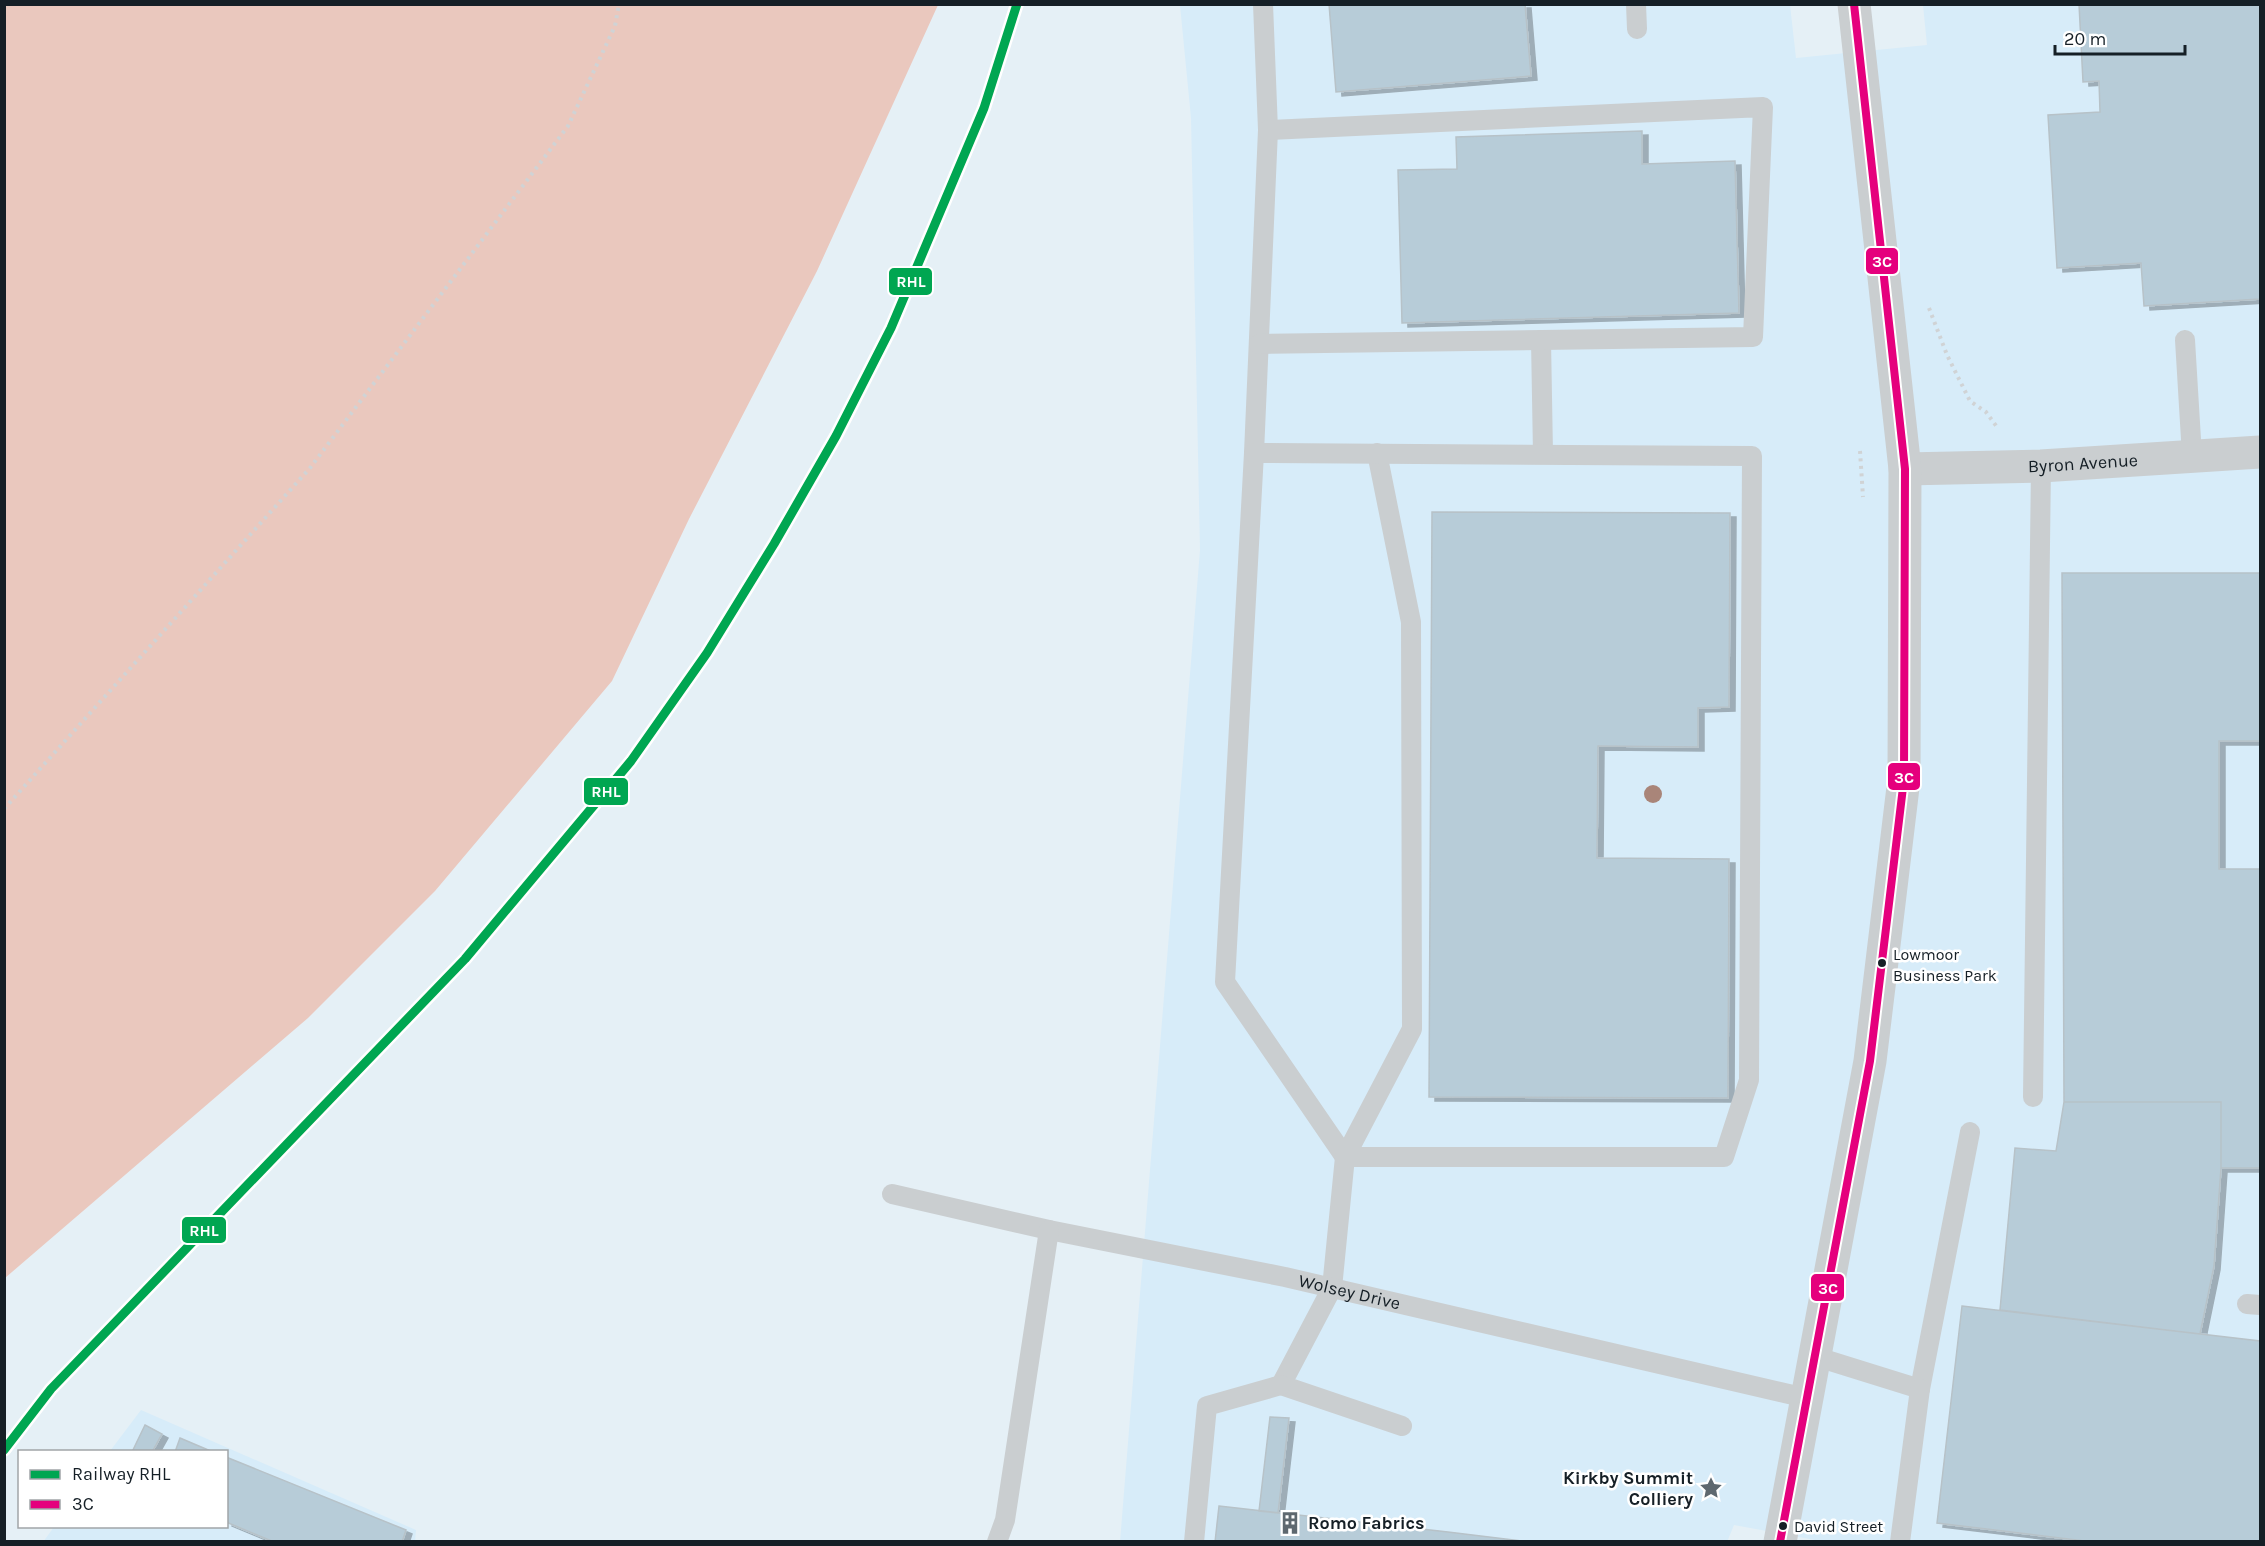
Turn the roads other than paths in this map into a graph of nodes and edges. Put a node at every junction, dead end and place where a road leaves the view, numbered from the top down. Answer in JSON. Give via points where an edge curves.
{"nodes":[{"id":1,"x":1263,"y":4,"type":"edge"},
{"id":2,"x":1636,"y":4,"type":"edge"},
{"id":3,"x":1854,"y":4,"type":"edge"},
{"id":4,"x":1637,"y":28,"type":"dead end"},
{"id":5,"x":1268,"y":130,"type":"junction"},
{"id":6,"x":1540,"y":340,"type":"junction"},
{"id":7,"x":2185,"y":340,"type":"dead end"},
{"id":8,"x":1259,"y":344,"type":"junction"},
{"id":9,"x":2260,"y":452,"type":"edge"},
{"id":10,"x":1254,"y":453,"type":"junction"},
{"id":11,"x":1377,"y":453,"type":"junction"},
{"id":12,"x":1543,"y":454,"type":"junction"},
{"id":13,"x":2192,"y":456,"type":"junction"},
{"id":14,"x":2033,"y":466,"type":"junction"},
{"id":15,"x":1905,"y":469,"type":"junction"},
{"id":16,"x":2033,"y":1097,"type":"dead end"},
{"id":17,"x":1970,"y":1132,"type":"dead end"},
{"id":18,"x":1345,"y":1157,"type":"junction"},
{"id":19,"x":892,"y":1194,"type":"dead end"},
{"id":20,"x":1049,"y":1230,"type":"junction"},
{"id":21,"x":1332,"y":1288,"type":"junction"},
{"id":22,"x":1814,"y":1356,"type":"junction"},
{"id":23,"x":1281,"y":1385,"type":"junction"},
{"id":24,"x":1920,"y":1389,"type":"junction"},
{"id":25,"x":1806,"y":1398,"type":"junction"},
{"id":26,"x":1402,"y":1426,"type":"dead end"},
{"id":27,"x":996,"y":1542,"type":"edge"},
{"id":28,"x":1194,"y":1542,"type":"edge"},
{"id":29,"x":1780,"y":1542,"type":"edge"},
{"id":30,"x":1900,"y":1542,"type":"edge"}],
"edges":[{"from":1,"to":5,"type":"lane"},
{"from":2,"to":4,"type":"lane"},
{"from":3,"to":15,"type":"main road"},
{"from":5,"to":6,"type":"lane","via":[[1763,107],[1753,337]]},
{"from":5,"to":8,"type":"lane"},
{"from":6,"to":8,"type":"lane"},
{"from":6,"to":12,"type":"lane"},
{"from":7,"to":13,"type":"lane"},
{"from":8,"to":10,"type":"lane"},
{"from":9,"to":13,"type":"main road","name":"Byron Avenue"},
{"from":10,"to":11,"type":"lane"},
{"from":10,"to":18,"type":"lane","via":[[1225,982]]},
{"from":11,"to":12,"type":"lane"},
{"from":11,"to":18,"type":"lane","via":[[1411,622],[1412,1029]]},
{"from":12,"to":18,"type":"lane","via":[[1752,456],[1749,1080],[1724,1157]]},
{"from":13,"to":14,"type":"main road","name":"Byron Avenue"},
{"from":14,"to":15,"type":"main road","name":"Byron Avenue"},
{"from":14,"to":16,"type":"lane"},
{"from":15,"to":22,"type":"main road","via":[[1904,779],[1870,1061]]},
{"from":17,"to":24,"type":"lane"},
{"from":18,"to":21,"type":"lane"},
{"from":19,"to":20,"type":"lane","name":"Wolsey Drive"},
{"from":20,"to":21,"type":"lane","name":"Wolsey Drive"},
{"from":20,"to":27,"type":"lane","via":[[1005,1520]]},
{"from":21,"to":23,"type":"lane"},
{"from":21,"to":25,"type":"lane","name":"Wolsey Drive"},
{"from":22,"to":24,"type":"lane"},
{"from":22,"to":25,"type":"main road"},
{"from":23,"to":26,"type":"lane"},
{"from":23,"to":28,"type":"lane","via":[[1207,1406]]},
{"from":24,"to":30,"type":"lane"},
{"from":25,"to":29,"type":"main road"}]}
